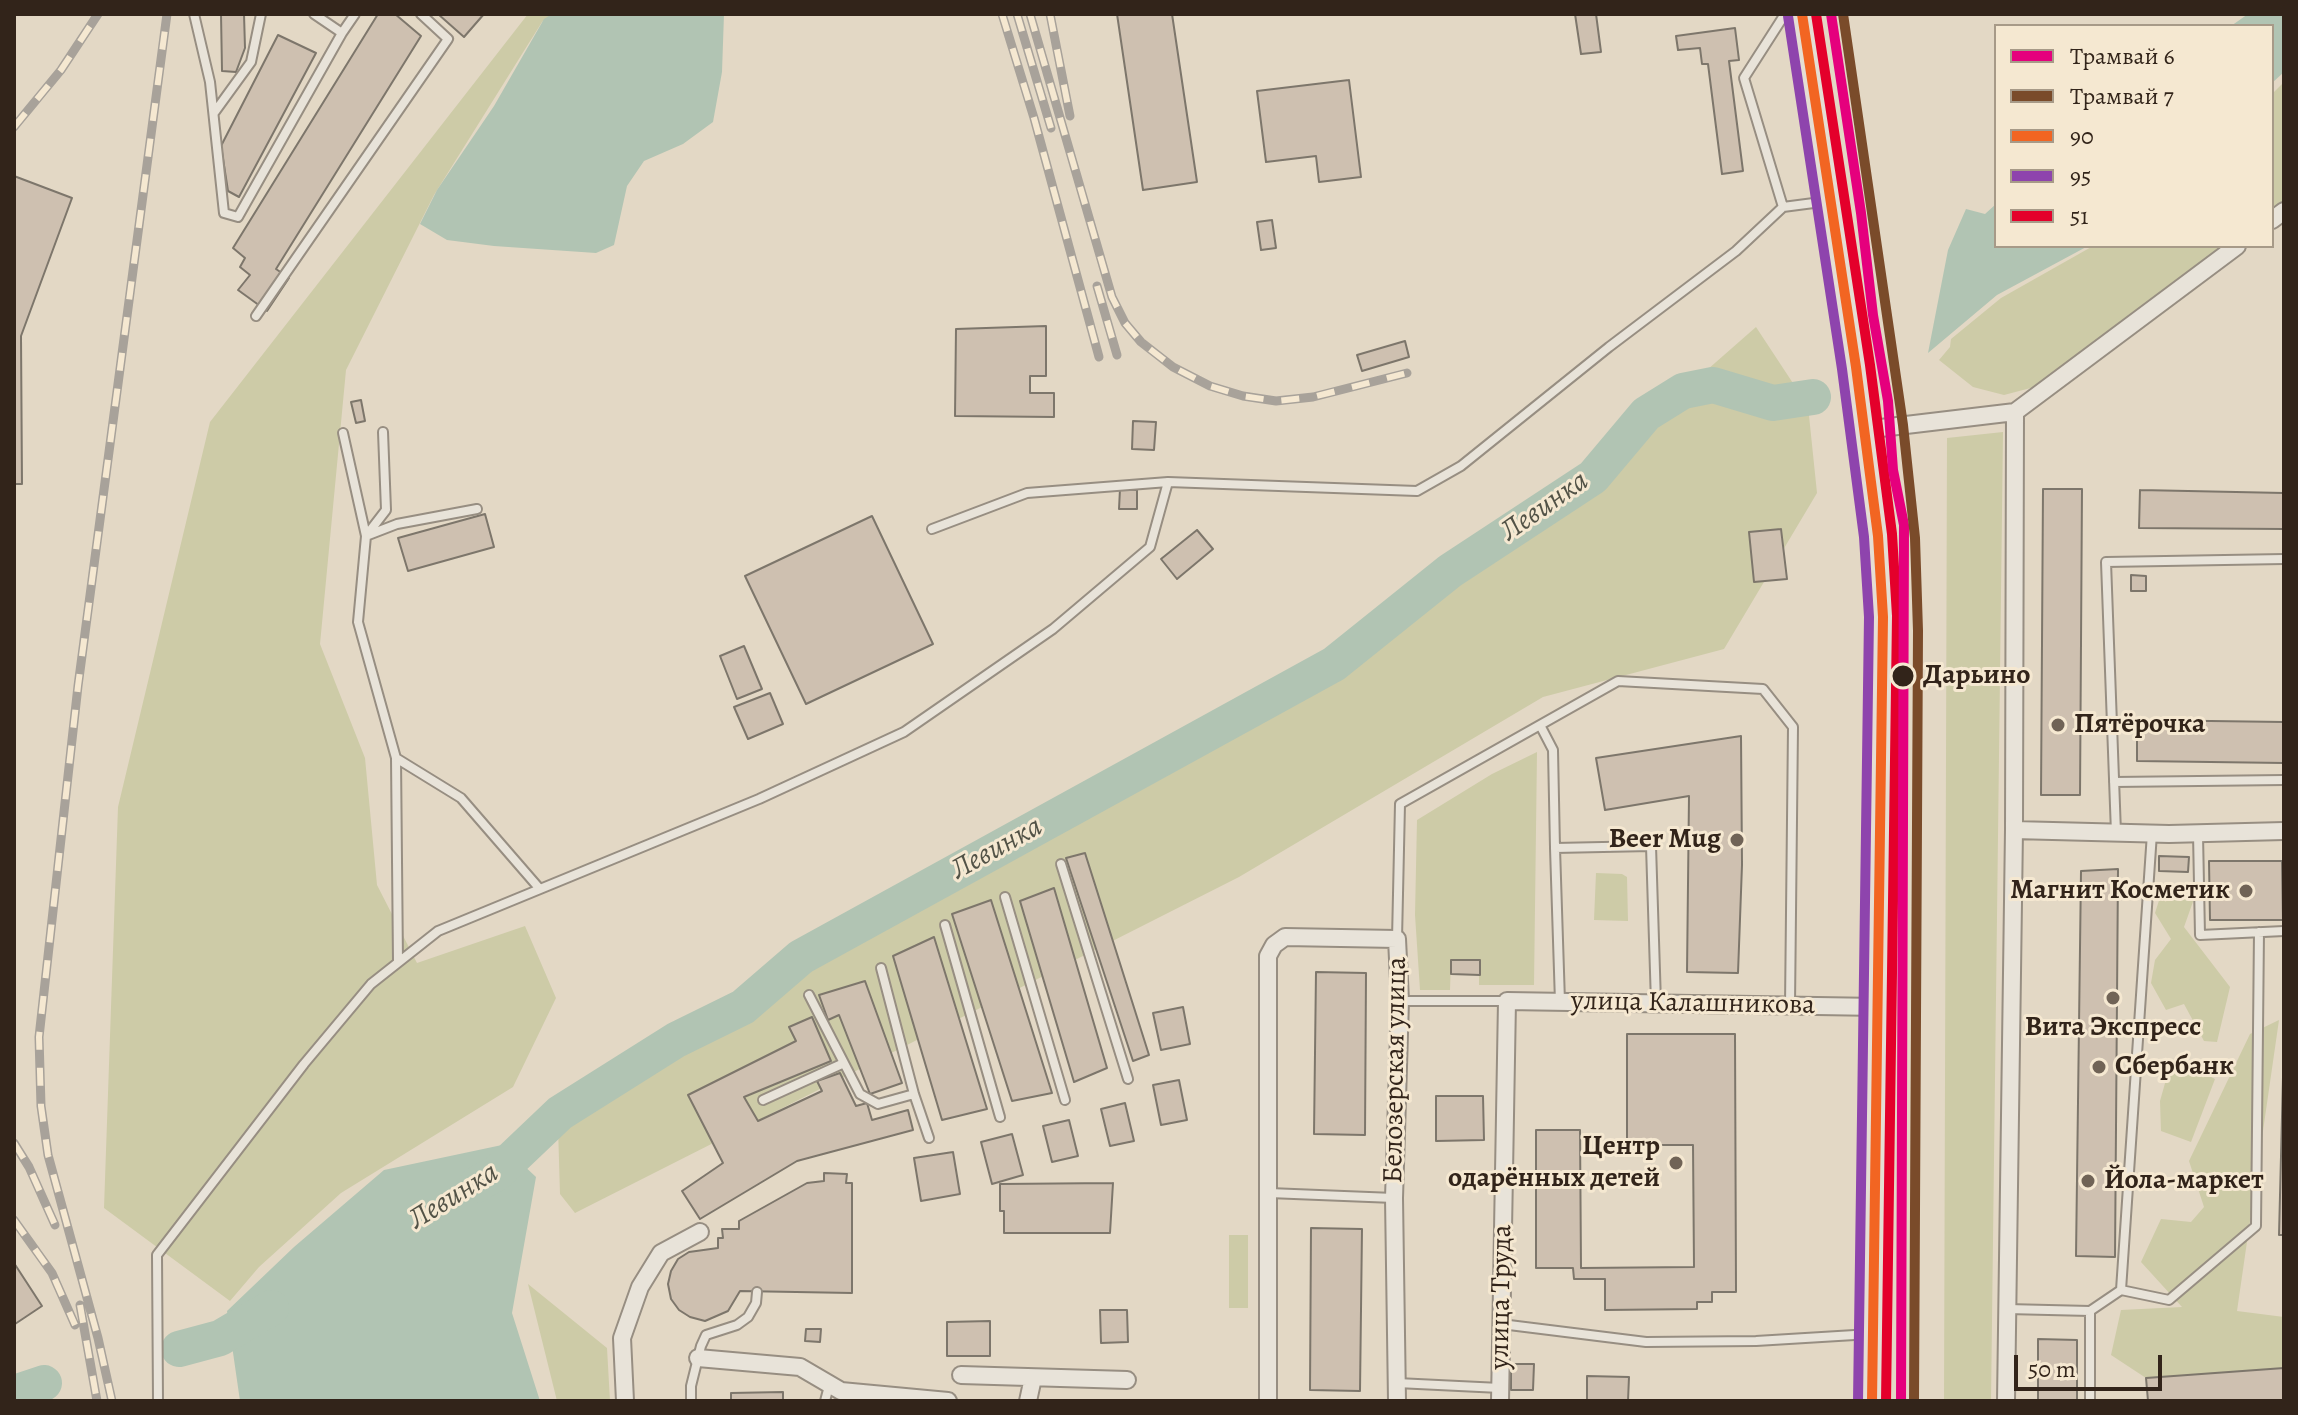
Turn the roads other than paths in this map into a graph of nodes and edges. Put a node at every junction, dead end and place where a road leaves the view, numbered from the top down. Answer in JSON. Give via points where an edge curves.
{"nodes":[{"id":1,"x":194,"y":14,"type":"edge"},
{"id":2,"x":261,"y":14,"type":"edge"},
{"id":3,"x":314,"y":14,"type":"edge"},
{"id":4,"x":355,"y":14,"type":"edge"},
{"id":5,"x":421,"y":14,"type":"edge"},
{"id":6,"x":1785,"y":14,"type":"edge"},
{"id":7,"x":1802,"y":14,"type":"edge"},
{"id":8,"x":342,"y":33,"type":"junction"},
{"id":9,"x":213,"y":114,"type":"junction"},
{"id":10,"x":1830,"y":201,"type":"junction"},
{"id":11,"x":1783,"y":207,"type":"junction"},
{"id":12,"x":2234,"y":248,"type":"edge"},
{"id":13,"x":256,"y":316,"type":"dead end"},
{"id":14,"x":2015,"y":412,"type":"junction"},
{"id":15,"x":1864,"y":430,"type":"junction"},
{"id":16,"x":383,"y":432,"type":"dead end"},
{"id":17,"x":343,"y":433,"type":"dead end"},
{"id":18,"x":1168,"y":482,"type":"junction"},
{"id":19,"x":477,"y":509,"type":"dead end"},
{"id":20,"x":932,"y":529,"type":"dead end"},
{"id":21,"x":366,"y":536,"type":"junction"},
{"id":22,"x":2284,"y":559,"type":"edge"},
{"id":23,"x":1540,"y":725,"type":"junction"},
{"id":24,"x":396,"y":758,"type":"junction"},
{"id":25,"x":2284,"y":780,"type":"edge"},
{"id":26,"x":2114,"y":782,"type":"junction"},
{"id":27,"x":2014,"y":830,"type":"junction"},
{"id":28,"x":2284,"y":831,"type":"edge"},
{"id":29,"x":2116,"y":833,"type":"junction"},
{"id":30,"x":2152,"y":833,"type":"junction"},
{"id":31,"x":2198,"y":833,"type":"junction"},
{"id":32,"x":1555,"y":848,"type":"junction"},
{"id":33,"x":1061,"y":864,"type":"dead end"},
{"id":34,"x":539,"y":888,"type":"junction"},
{"id":35,"x":1005,"y":897,"type":"dead end"},
{"id":36,"x":945,"y":925,"type":"dead end"},
{"id":37,"x":2284,"y":931,"type":"edge"},
{"id":38,"x":2259,"y":932,"type":"junction"},
{"id":39,"x":1397,"y":939,"type":"junction"},
{"id":40,"x":398,"y":962,"type":"junction"},
{"id":41,"x":881,"y":968,"type":"dead end"},
{"id":42,"x":809,"y":995,"type":"dead end"},
{"id":43,"x":1400,"y":1001,"type":"junction"},
{"id":44,"x":1507,"y":1001,"type":"junction"},
{"id":45,"x":1560,"y":1002,"type":"junction"},
{"id":46,"x":1656,"y":1003,"type":"junction"},
{"id":47,"x":1790,"y":1005,"type":"junction"},
{"id":48,"x":1879,"y":1007,"type":"junction"},
{"id":49,"x":844,"y":1063,"type":"junction"},
{"id":50,"x":1128,"y":1079,"type":"dead end"},
{"id":51,"x":914,"y":1094,"type":"junction"},
{"id":52,"x":763,"y":1100,"type":"dead end"},
{"id":53,"x":1065,"y":1100,"type":"dead end"},
{"id":54,"x":1000,"y":1117,"type":"dead end"},
{"id":55,"x":929,"y":1138,"type":"dead end"},
{"id":56,"x":1269,"y":1193,"type":"junction"},
{"id":57,"x":1394,"y":1198,"type":"junction"},
{"id":58,"x":700,"y":1232,"type":"dead end"},
{"id":59,"x":2121,"y":1290,"type":"junction"},
{"id":60,"x":757,"y":1292,"type":"dead end"},
{"id":61,"x":2007,"y":1309,"type":"junction"},
{"id":62,"x":2090,"y":1311,"type":"junction"},
{"id":63,"x":1501,"y":1324,"type":"junction"},
{"id":64,"x":1872,"y":1334,"type":"junction"},
{"id":65,"x":698,"y":1358,"type":"junction"},
{"id":66,"x":961,"y":1375,"type":"dead end"},
{"id":67,"x":1033,"y":1378,"type":"junction"},
{"id":68,"x":1127,"y":1380,"type":"dead end"},
{"id":69,"x":1397,"y":1383,"type":"junction"},
{"id":70,"x":827,"y":1394,"type":"edge"},
{"id":71,"x":1500,"y":1394,"type":"edge"},
{"id":72,"x":889,"y":1399,"type":"edge"},
{"id":73,"x":158,"y":1401,"type":"edge"},
{"id":74,"x":625,"y":1401,"type":"edge"},
{"id":75,"x":691,"y":1401,"type":"edge"},
{"id":76,"x":948,"y":1401,"type":"edge"},
{"id":77,"x":1028,"y":1401,"type":"edge"},
{"id":78,"x":1268,"y":1401,"type":"edge"},
{"id":79,"x":1397,"y":1401,"type":"edge"},
{"id":80,"x":1872,"y":1401,"type":"edge"},
{"id":81,"x":2006,"y":1401,"type":"edge"},
{"id":82,"x":2090,"y":1401,"type":"edge"}],
"edges":[{"from":1,"to":9,"type":"lane"},
{"from":2,"to":9,"type":"lane","via":[[251,62]]},
{"from":3,"to":8,"type":"lane"},
{"from":4,"to":8,"type":"lane"},
{"from":5,"to":13,"type":"lane","via":[[448,39]]},
{"from":6,"to":11,"type":"lane","via":[[1744,78]]},
{"from":7,"to":10,"type":"main road"},
{"from":8,"to":9,"type":"lane","via":[[238,217],[224,213]]},
{"from":10,"to":11,"type":"lane"},
{"from":10,"to":15,"type":"main road"},
{"from":11,"to":18,"type":"lane","via":[[1736,251],[1461,466],[1417,491]]},
{"from":12,"to":14,"type":"street"},
{"from":14,"to":15,"type":"street"},
{"from":14,"to":27,"type":"street"},
{"from":15,"to":48,"type":"main road","via":[[1883,617]]},
{"from":16,"to":21,"type":"lane","via":[[386,510]]},
{"from":17,"to":21,"type":"lane"},
{"from":18,"to":20,"type":"lane","via":[[1027,493]]},
{"from":18,"to":34,"type":"lane","via":[[1150,547],[1053,629],[904,732],[759,799]]},
{"from":19,"to":21,"type":"lane","via":[[397,524]]},
{"from":21,"to":24,"type":"lane","via":[[358,622]]},
{"from":22,"to":26,"type":"lane","via":[[2106,562]]},
{"from":23,"to":32,"type":"lane","via":[[1553,750]]},
{"from":23,"to":39,"type":"lane","via":[[1400,804]]},
{"from":23,"to":47,"type":"lane","via":[[1618,681],[1763,689],[1793,727]]},
{"from":24,"to":34,"type":"lane","via":[[461,798]]},
{"from":24,"to":40,"type":"lane"},
{"from":25,"to":26,"type":"lane"},
{"from":26,"to":29,"type":"lane"},
{"from":27,"to":29,"type":"street"},
{"from":27,"to":61,"type":"street"},
{"from":28,"to":31,"type":"street"},
{"from":29,"to":30,"type":"street"},
{"from":30,"to":31,"type":"street"},
{"from":30,"to":59,"type":"lane"},
{"from":31,"to":38,"type":"lane","via":[[2200,935]]},
{"from":32,"to":45,"type":"lane"},
{"from":32,"to":46,"type":"lane","via":[[1651,846]]},
{"from":33,"to":50,"type":"lane"},
{"from":34,"to":40,"type":"lane","via":[[438,931]]},
{"from":35,"to":53,"type":"lane"},
{"from":36,"to":54,"type":"lane"},
{"from":37,"to":38,"type":"lane"},
{"from":38,"to":59,"type":"lane","via":[[2256,1226],[2169,1300]]},
{"from":39,"to":43,"type":"street","name":"Белозерская улица"},
{"from":39,"to":56,"type":"street","name":"Белозерская улица","via":[[1285,937],[1268,956]]},
{"from":40,"to":73,"type":"lane","via":[[371,984],[304,1064],[157,1255]]},
{"from":41,"to":51,"type":"lane"},
{"from":42,"to":49,"type":"lane"},
{"from":43,"to":44,"type":"lane"},
{"from":43,"to":57,"type":"street","name":"Белозерская улица"},
{"from":44,"to":45,"type":"street","name":"улица Калашникова"},
{"from":44,"to":63,"type":"street","name":"улица Труда"},
{"from":45,"to":46,"type":"street","name":"улица Калашникова"},
{"from":46,"to":47,"type":"street","name":"улица Калашникова"},
{"from":47,"to":48,"type":"street","name":"улица Калашникова"},
{"from":48,"to":64,"type":"main road"},
{"from":49,"to":51,"type":"lane","via":[[860,1094],[878,1104]]},
{"from":49,"to":52,"type":"lane"},
{"from":51,"to":55,"type":"lane"},
{"from":56,"to":57,"type":"lane"},
{"from":56,"to":78,"type":"street","name":"Белозерская улица"},
{"from":57,"to":69,"type":"street","name":"Белозерская улица"},
{"from":58,"to":74,"type":"street","via":[[661,1253],[640,1287],[622,1338]]},
{"from":59,"to":62,"type":"lane"},
{"from":60,"to":65,"type":"lane","via":[[748,1317],[706,1335]]},
{"from":61,"to":62,"type":"lane"},
{"from":61,"to":81,"type":"street"},
{"from":62,"to":82,"type":"lane"},
{"from":63,"to":64,"type":"lane","via":[[1646,1342]]},
{"from":63,"to":71,"type":"street","name":"улица Труда"},
{"from":64,"to":80,"type":"main road"},
{"from":65,"to":70,"type":"street","via":[[800,1367]]},
{"from":65,"to":75,"type":"lane"},
{"from":66,"to":67,"type":"street"},
{"from":67,"to":68,"type":"street"},
{"from":67,"to":77,"type":"street"},
{"from":69,"to":71,"type":"lane"},
{"from":69,"to":79,"type":"street","name":"Белозерская улица"},
{"from":70,"to":72,"type":"street","via":[[841,1391]]},
{"from":72,"to":76,"type":"street"}]}
